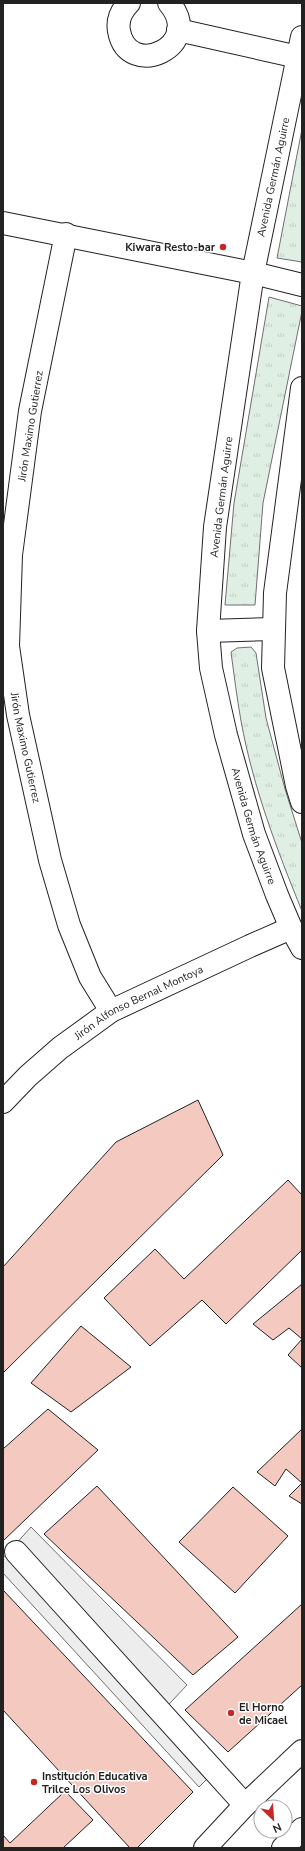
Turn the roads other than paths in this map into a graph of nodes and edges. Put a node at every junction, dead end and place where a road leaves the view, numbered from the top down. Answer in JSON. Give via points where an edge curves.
{"nodes":[{"id":1,"x":129,"y":3,"type":"edge"},
{"id":2,"x":168,"y":3,"type":"edge"},
{"id":3,"x":178,"y":30,"type":"junction"},
{"id":4,"x":300,"y":47,"type":"edge"},
{"id":5,"x":3,"y":223,"type":"edge"},
{"id":6,"x":66,"y":234,"type":"junction"},
{"id":7,"x":253,"y":272,"type":"junction"},
{"id":8,"x":302,"y":285,"type":"edge"},
{"id":9,"x":302,"y":388,"type":"edge"},
{"id":10,"x":274,"y":629,"type":"junction"},
{"id":11,"x":208,"y":631,"type":"junction"},
{"id":12,"x":302,"y":802,"type":"edge"},
{"id":13,"x":291,"y":928,"type":"junction"},
{"id":14,"x":302,"y":948,"type":"edge"},
{"id":15,"x":111,"y":1011,"type":"junction"},
{"id":16,"x":3,"y":1102,"type":"edge"},
{"id":17,"x":16,"y":1552,"type":"dead end"},
{"id":18,"x":302,"y":1751,"type":"edge"},
{"id":19,"x":245,"y":1805,"type":"junction"},
{"id":20,"x":302,"y":1829,"type":"edge"},
{"id":21,"x":205,"y":1848,"type":"edge"},
{"id":22,"x":283,"y":1848,"type":"edge"}],
"edges":[{"from":1,"to":3,"type":"main road","via":[[119,16],[118,26],[125,45],[132,51],[146,55],[161,53],[175,40]]},
{"from":2,"to":3,"type":"main road","via":[[175,11]]},
{"from":3,"to":4,"type":"main road"},
{"from":4,"to":7,"type":"main road","name":"Avenida Germán Aguirre"},
{"from":5,"to":6,"type":"main road"},
{"from":6,"to":7,"type":"main road"},
{"from":6,"to":15,"type":"main road","name":"Jirón Maximo Gutierrez","via":[[29,418],[11,555],[8,646],[18,715],[50,860],[69,925],[90,977]]},
{"from":7,"to":8,"type":"main road"},
{"from":7,"to":11,"type":"main road","name":"Avenida Germán Aguirre","via":[[215,527]]},
{"from":9,"to":10,"type":"main road","via":[[274,592]]},
{"from":10,"to":11,"type":"main road"},
{"from":10,"to":12,"type":"main road","via":[[273,668]]},
{"from":11,"to":13,"type":"main road","name":"Avenida Germán Aguirre","via":[[211,668],[228,742],[254,834]]},
{"from":13,"to":14,"type":"main road","name":"Avenida Germán Aguirre"},
{"from":13,"to":15,"type":"main road","name":"Jirón Alfonso Bernal Montoya"},
{"from":15,"to":16,"type":"main road","name":"Jirón Alfonso Bernal Montoya","via":[[60,1048]]},
{"from":17,"to":19,"type":"main road"},
{"from":18,"to":19,"type":"main road"},
{"from":19,"to":21,"type":"main road"},
{"from":20,"to":22,"type":"main road"}]}
